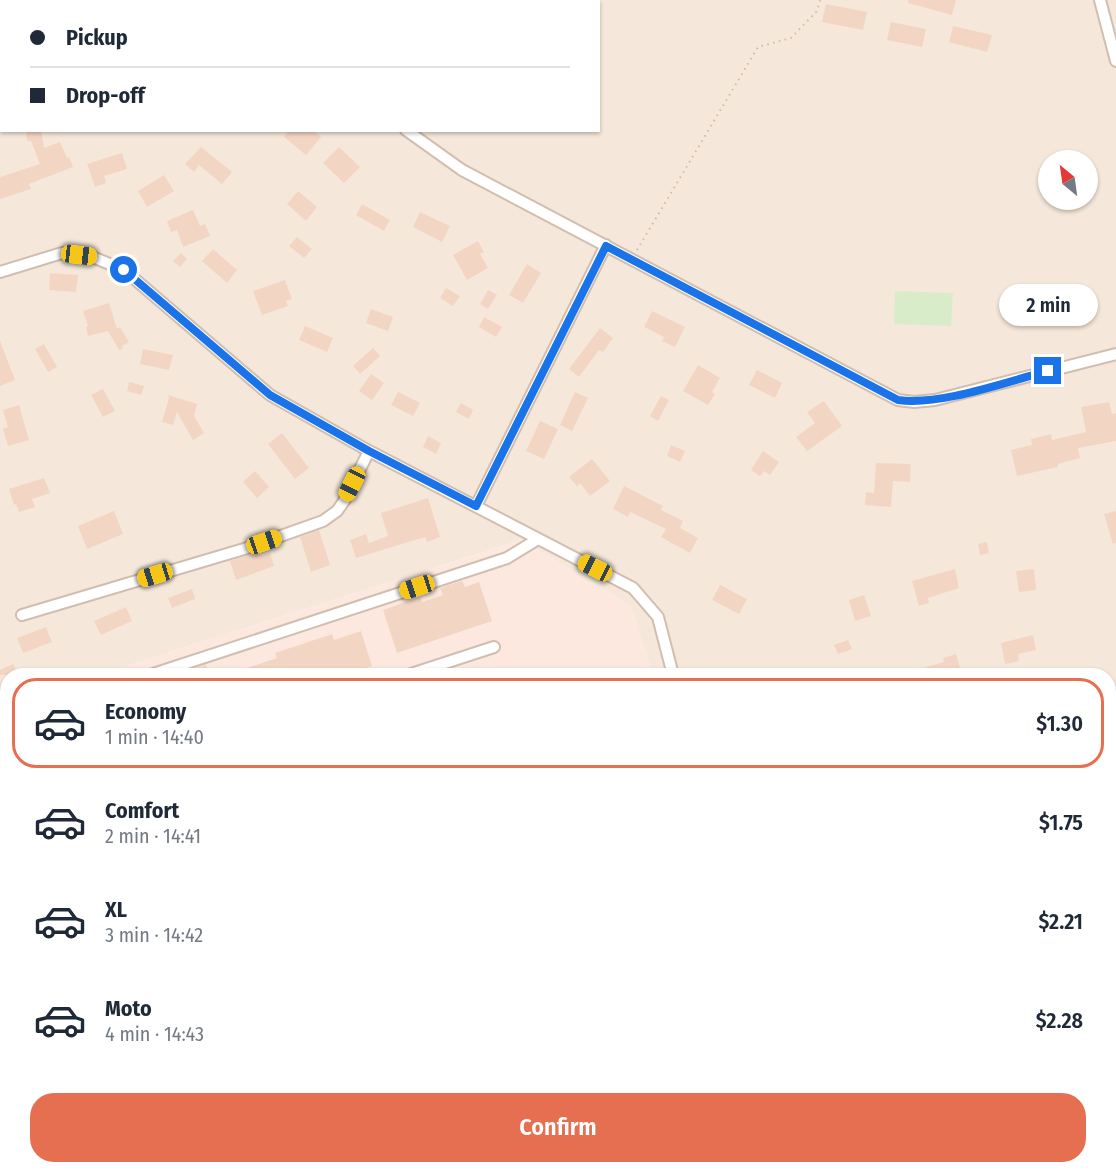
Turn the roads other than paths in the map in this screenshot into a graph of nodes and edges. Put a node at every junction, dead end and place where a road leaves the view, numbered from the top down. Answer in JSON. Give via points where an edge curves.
{"nodes":[{"id":1,"x":1100,"y":0,"type":"edge"},
{"id":2,"x":1116,"y":61,"type":"edge"},
{"id":3,"x":413,"y":133,"type":"edge"},
{"id":4,"x":606,"y":246,"type":"junction"},
{"id":5,"x":0,"y":272,"type":"edge"},
{"id":6,"x":1116,"y":354,"type":"edge"},
{"id":7,"x":369,"y":451,"type":"junction"},
{"id":8,"x":476,"y":506,"type":"junction"},
{"id":9,"x":538,"y":539,"type":"junction"},
{"id":10,"x":22,"y":615,"type":"dead end"},
{"id":11,"x":494,"y":647,"type":"dead end"},
{"id":12,"x":171,"y":668,"type":"edge"},
{"id":13,"x":430,"y":668,"type":"edge"},
{"id":14,"x":671,"y":668,"type":"edge"}],
"edges":[{"from":1,"to":2,"type":"street"},
{"from":3,"to":4,"type":"street","via":[[462,170]]},
{"from":4,"to":6,"type":"street","via":[[898,400],[935,400]]},
{"from":4,"to":8,"type":"street"},
{"from":5,"to":7,"type":"street","via":[[62,253],[96,258],[124,270],[270,395]]},
{"from":7,"to":8,"type":"street"},
{"from":7,"to":10,"type":"street","via":[[344,501],[323,521],[244,549]]},
{"from":8,"to":9,"type":"street"},
{"from":9,"to":12,"type":"street","via":[[507,558]]},
{"from":9,"to":14,"type":"street","via":[[633,588],[658,617]]},
{"from":11,"to":13,"type":"street"}]}
